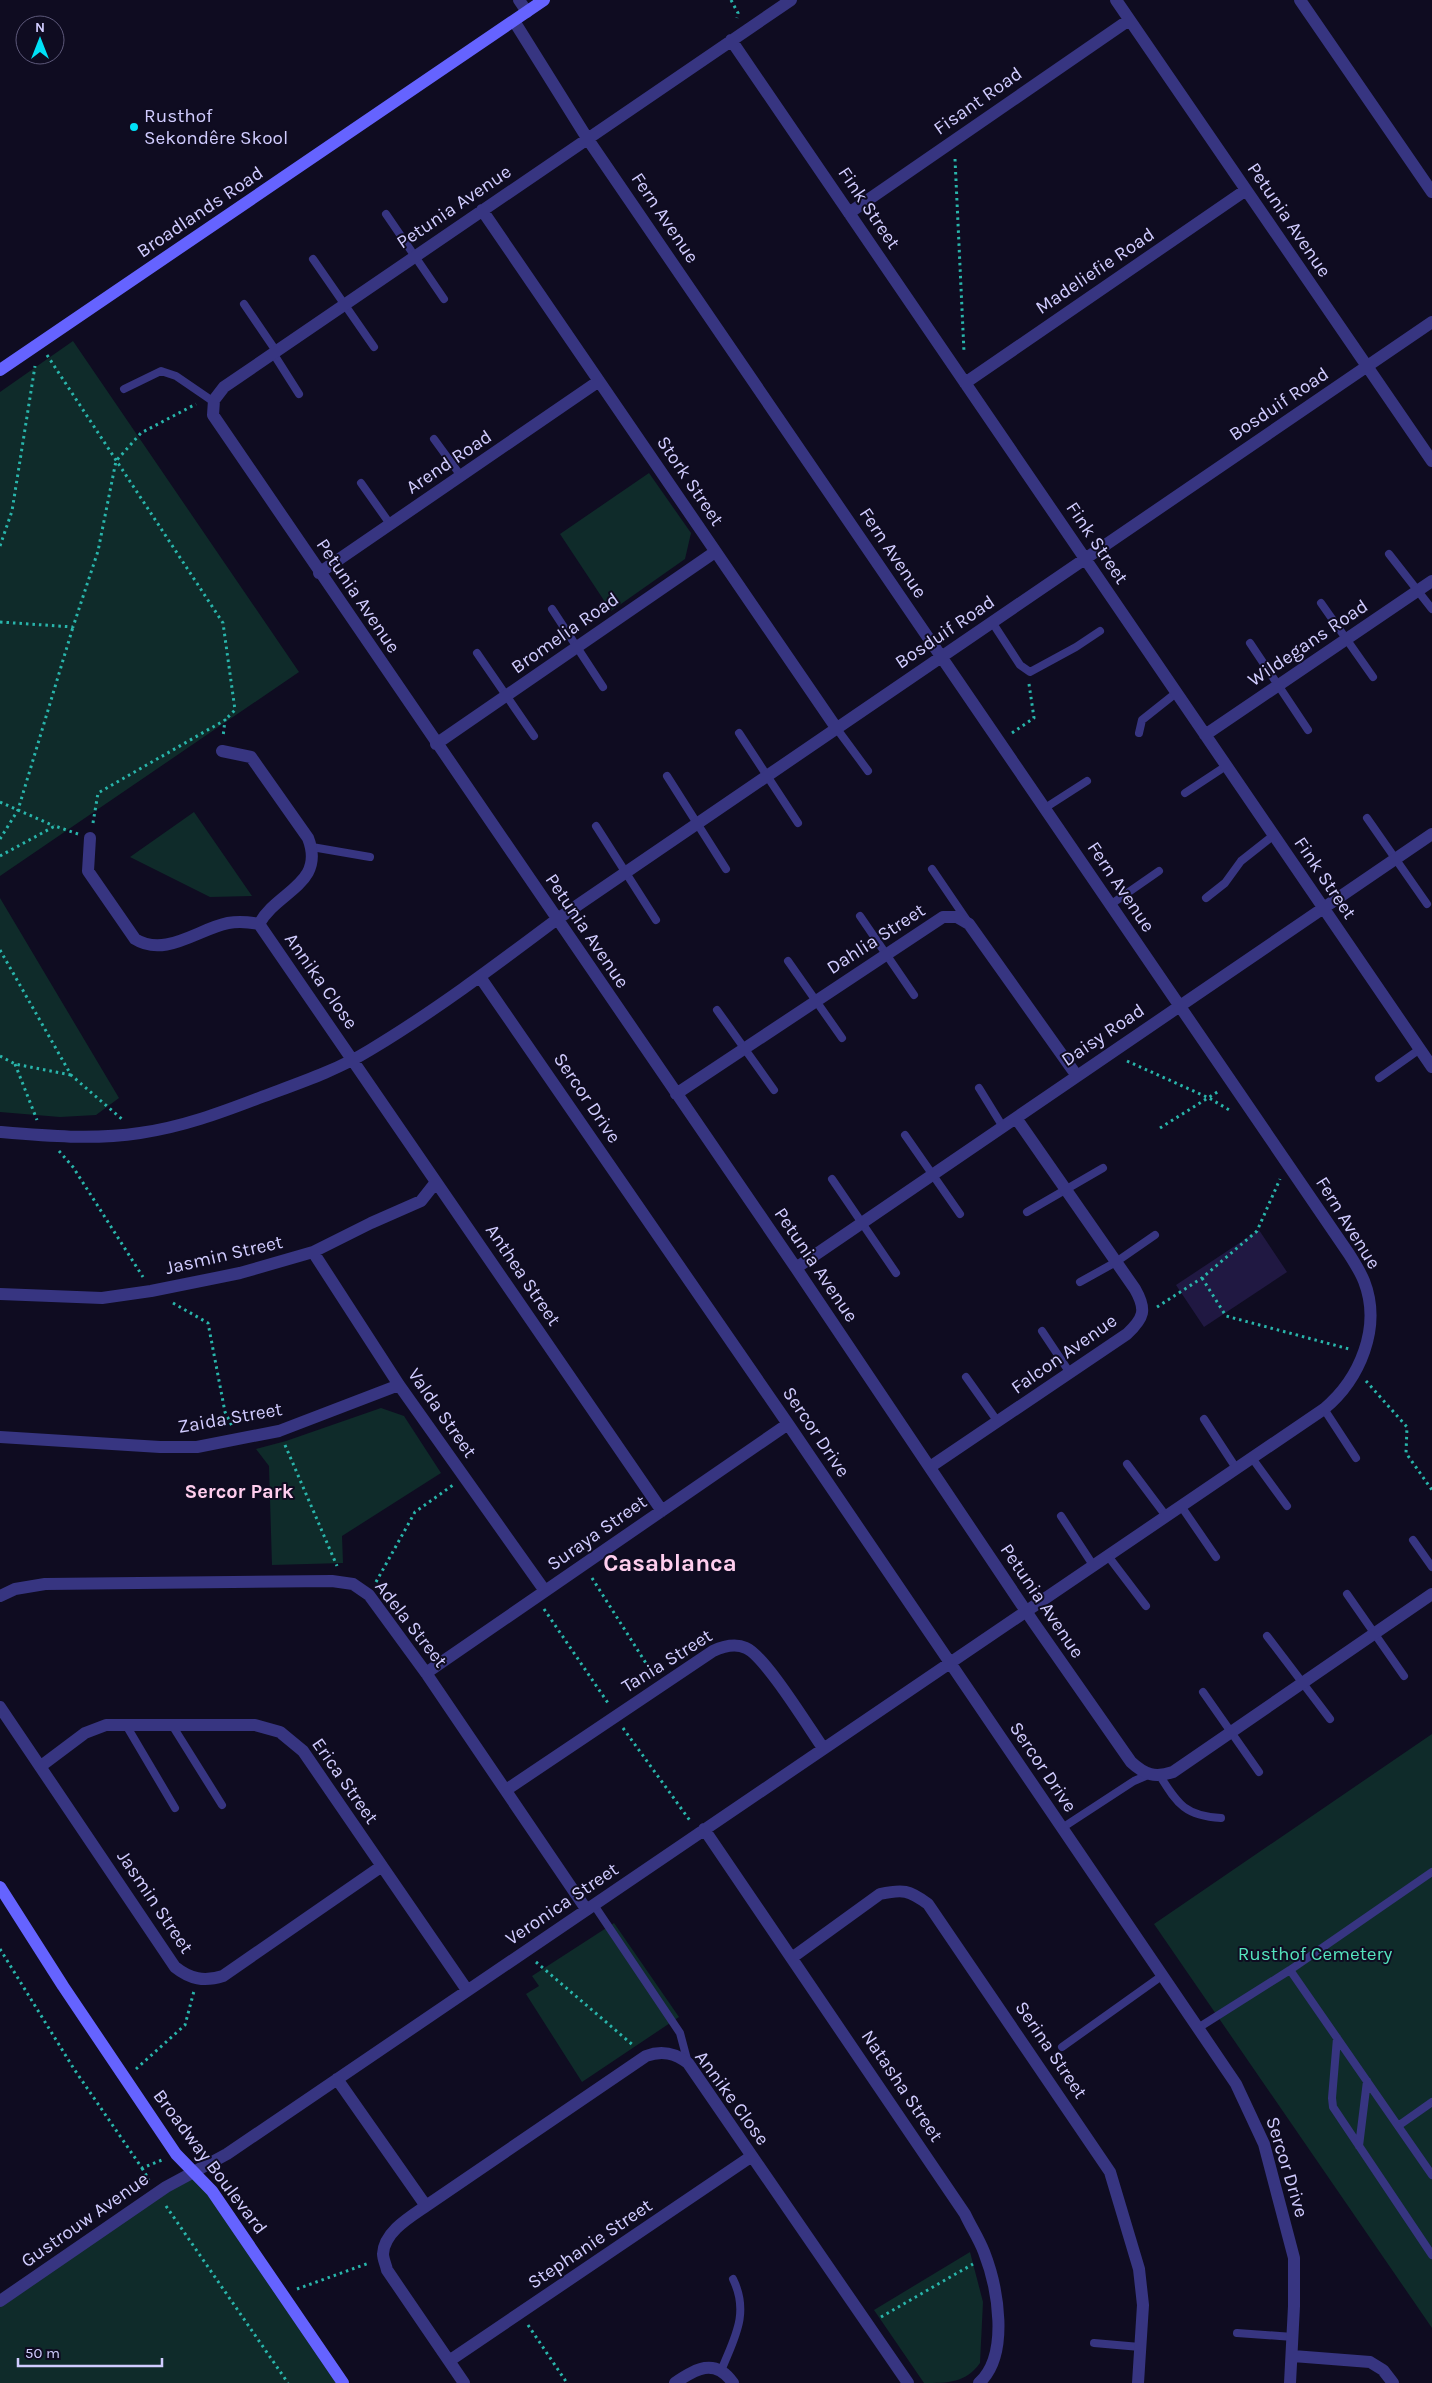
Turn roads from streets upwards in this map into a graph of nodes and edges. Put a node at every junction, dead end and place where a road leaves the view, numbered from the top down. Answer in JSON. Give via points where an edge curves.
{"nodes":[{"id":1,"x":519,"y":0,"type":"edge"},
{"id":2,"x":544,"y":0,"type":"edge"},
{"id":3,"x":791,"y":0,"type":"edge"},
{"id":4,"x":1116,"y":0,"type":"edge"},
{"id":5,"x":1300,"y":0,"type":"edge"},
{"id":6,"x":527,"y":12,"type":"junction"},
{"id":7,"x":1129,"y":20,"type":"junction"},
{"id":8,"x":514,"y":21,"type":"junction"},
{"id":9,"x":731,"y":40,"type":"junction"},
{"id":10,"x":587,"y":138,"type":"junction"},
{"id":11,"x":1246,"y":190,"type":"junction"},
{"id":12,"x":1432,"y":192,"type":"edge"},
{"id":13,"x":482,"y":210,"type":"junction"},
{"id":14,"x":849,"y":213,"type":"junction"},
{"id":15,"x":1432,"y":322,"type":"edge"},
{"id":16,"x":1367,"y":366,"type":"junction"},
{"id":17,"x":0,"y":370,"type":"edge"},
{"id":18,"x":600,"y":381,"type":"junction"},
{"id":19,"x":965,"y":383,"type":"junction"},
{"id":20,"x":1432,"y":461,"type":"edge"},
{"id":21,"x":715,"y":552,"type":"junction"},
{"id":22,"x":1085,"y":559,"type":"junction"},
{"id":23,"x":319,"y":573,"type":"junction"},
{"id":24,"x":1432,"y":581,"type":"edge"},
{"id":25,"x":942,"y":657,"type":"junction"},
{"id":26,"x":837,"y":729,"type":"junction"},
{"id":27,"x":1205,"y":735,"type":"junction"},
{"id":28,"x":436,"y":744,"type":"junction"},
{"id":29,"x":222,"y":751,"type":"road end"},
{"id":30,"x":1432,"y":834,"type":"edge"},
{"id":31,"x":90,"y":838,"type":"road end"},
{"id":32,"x":1324,"y":909,"type":"junction"},
{"id":33,"x":556,"y":920,"type":"junction"},
{"id":34,"x":260,"y":924,"type":"junction"},
{"id":35,"x":480,"y":977,"type":"junction"},
{"id":36,"x":1180,"y":1006,"type":"junction"},
{"id":37,"x":352,"y":1060,"type":"junction"},
{"id":38,"x":1432,"y":1067,"type":"edge"},
{"id":39,"x":1077,"y":1076,"type":"junction"},
{"id":40,"x":676,"y":1094,"type":"junction"},
{"id":41,"x":1016,"y":1118,"type":"junction"},
{"id":42,"x":0,"y":1132,"type":"edge"},
{"id":43,"x":436,"y":1182,"type":"junction"},
{"id":44,"x":313,"y":1252,"type":"junction"},
{"id":45,"x":796,"y":1268,"type":"junction"},
{"id":46,"x":0,"y":1294,"type":"edge"},
{"id":47,"x":399,"y":1386,"type":"junction"},
{"id":48,"x":788,"y":1424,"type":"junction"},
{"id":49,"x":0,"y":1437,"type":"edge"},
{"id":50,"x":930,"y":1467,"type":"junction"},
{"id":51,"x":662,"y":1511,"type":"junction"},
{"id":52,"x":545,"y":1591,"type":"junction"},
{"id":53,"x":1432,"y":1594,"type":"edge"},
{"id":54,"x":0,"y":1596,"type":"edge"},
{"id":55,"x":1026,"y":1611,"type":"junction"},
{"id":56,"x":949,"y":1663,"type":"junction"},
{"id":57,"x":426,"y":1673,"type":"junction"},
{"id":58,"x":0,"y":1707,"type":"edge"},
{"id":59,"x":823,"y":1748,"type":"junction"},
{"id":60,"x":41,"y":1766,"type":"junction"},
{"id":61,"x":506,"y":1790,"type":"junction"},
{"id":62,"x":704,"y":1829,"type":"junction"},
{"id":63,"x":382,"y":1866,"type":"junction"},
{"id":64,"x":0,"y":1887,"type":"edge"},
{"id":65,"x":590,"y":1907,"type":"junction"},
{"id":66,"x":793,"y":1957,"type":"junction"},
{"id":67,"x":467,"y":1990,"type":"junction"},
{"id":68,"x":337,"y":2079,"type":"junction"},
{"id":69,"x":752,"y":2156,"type":"junction"},
{"id":70,"x":193,"y":2172,"type":"junction"},
{"id":71,"x":426,"y":2206,"type":"junction"},
{"id":72,"x":0,"y":2301,"type":"edge"},
{"id":73,"x":1293,"y":2356,"type":"junction"},
{"id":74,"x":449,"y":2362,"type":"junction"},
{"id":75,"x":343,"y":2383,"type":"edge"},
{"id":76,"x":464,"y":2383,"type":"edge"},
{"id":77,"x":675,"y":2383,"type":"edge"},
{"id":78,"x":733,"y":2383,"type":"edge"},
{"id":79,"x":908,"y":2383,"type":"edge"},
{"id":80,"x":979,"y":2383,"type":"edge"},
{"id":81,"x":1138,"y":2383,"type":"edge"},
{"id":82,"x":1290,"y":2383,"type":"edge"},
{"id":83,"x":1393,"y":2383,"type":"edge"}],
"edges":[{"from":1,"to":6,"type":"street"},
{"from":2,"to":6,"type":"main road","name":"Broadlands Road"},
{"from":3,"to":9,"type":"street","name":"Petunia Avenue"},
{"from":4,"to":7,"type":"street","name":"Petunia Avenue"},
{"from":5,"to":12,"type":"street"},
{"from":6,"to":8,"type":"main road","name":"Broadlands Road"},
{"from":7,"to":11,"type":"street","name":"Petunia Avenue"},
{"from":7,"to":14,"type":"street","name":"Fisant Road"},
{"from":8,"to":10,"type":"street","name":"Fern Avenue"},
{"from":8,"to":17,"type":"main road","name":"Broadlands Road"},
{"from":9,"to":10,"type":"street","name":"Petunia Avenue"},
{"from":9,"to":14,"type":"street","name":"Fink Street"},
{"from":10,"to":13,"type":"street","name":"Petunia Avenue"},
{"from":10,"to":25,"type":"street","name":"Fern Avenue"},
{"from":11,"to":16,"type":"street","name":"Petunia Avenue"},
{"from":11,"to":19,"type":"street","name":"Madeliefie Road"},
{"from":13,"to":18,"type":"street","name":"Stork Street"},
{"from":13,"to":23,"type":"street","name":"Petunia Avenue","via":[[224,386],[210,400],[218,425]]},
{"from":14,"to":19,"type":"street","name":"Fink Street"},
{"from":15,"to":16,"type":"street","name":"Bosduif Road"},
{"from":16,"to":20,"type":"street","name":"Petunia Avenue"},
{"from":16,"to":22,"type":"street","name":"Bosduif Road"},
{"from":18,"to":21,"type":"street","name":"Stork Street"},
{"from":18,"to":23,"type":"street","name":"Arend Road"},
{"from":19,"to":22,"type":"street","name":"Fink Street"},
{"from":21,"to":26,"type":"street","name":"Stork Street"},
{"from":21,"to":28,"type":"street","name":"Bromelia Road"},
{"from":22,"to":25,"type":"street","name":"Bosduif Road"},
{"from":22,"to":27,"type":"street","name":"Fink Street"},
{"from":23,"to":28,"type":"street","name":"Petunia Avenue"},
{"from":24,"to":27,"type":"street","name":"Wildegans Road"},
{"from":25,"to":26,"type":"street","name":"Bosduif Road"},
{"from":25,"to":36,"type":"street","name":"Fern Avenue"},
{"from":26,"to":33,"type":"street","name":"Bosduif Road"},
{"from":27,"to":32,"type":"street","name":"Fink Street"},
{"from":28,"to":33,"type":"street","name":"Petunia Avenue"},
{"from":29,"to":34,"type":"street","name":"Annika Close","via":[[251,757],[312,847],[312,864],[306,878],[268,910]]},
{"from":30,"to":32,"type":"street","name":"Daisy Road"},
{"from":31,"to":34,"type":"street","name":"Annika Close","via":[[88,871],[136,939],[143,944],[161,946],[230,923]]},
{"from":32,"to":36,"type":"street","name":"Daisy Road"},
{"from":32,"to":38,"type":"street","name":"Fink Street"},
{"from":33,"to":35,"type":"street","name":"Bosduif Road"},
{"from":33,"to":40,"type":"street","name":"Petunia Avenue"},
{"from":34,"to":37,"type":"street","name":"Annika Close"},
{"from":35,"to":37,"type":"street"},
{"from":35,"to":48,"type":"street","name":"Sercor Drive"},
{"from":36,"to":39,"type":"street","name":"Daisy Road"},
{"from":36,"to":55,"type":"street","name":"Fern Avenue","via":[[1349,1254],[1364,1282],[1370,1312],[1364,1353],[1346,1387],[1324,1409]]},
{"from":37,"to":42,"type":"street","via":[[188,1124],[138,1134],[74,1138]]},
{"from":37,"to":43,"type":"street","name":"Anthea Street"},
{"from":39,"to":40,"type":"street","name":"Dahlia Street","via":[[969,924],[957,917],[943,917]]},
{"from":39,"to":41,"type":"street","name":"Daisy Road"},
{"from":40,"to":45,"type":"street","name":"Petunia Avenue"},
{"from":41,"to":45,"type":"street","name":"Daisy Road"},
{"from":41,"to":50,"type":"street","name":"Falcon Avenue","via":[[1142,1302],[1141,1317],[1127,1334]]},
{"from":43,"to":44,"type":"street","name":"Jasmin Street","via":[[421,1201]]},
{"from":43,"to":51,"type":"street","name":"Anthea Street"},
{"from":44,"to":46,"type":"street","name":"Jasmin Street","via":[[240,1273],[151,1291],[83,1299]]},
{"from":44,"to":47,"type":"street","name":"Valda Street"},
{"from":45,"to":50,"type":"street","name":"Petunia Avenue"},
{"from":47,"to":49,"type":"street","name":"Zaida Street","via":[[279,1431],[179,1448]]},
{"from":47,"to":52,"type":"street","name":"Valda Street"},
{"from":48,"to":51,"type":"street","name":"Suraya Street"},
{"from":48,"to":56,"type":"street","name":"Sercor Drive"},
{"from":50,"to":55,"type":"street","name":"Petunia Avenue"},
{"from":51,"to":52,"type":"street","name":"Suraya Street"},
{"from":52,"to":57,"type":"street","name":"Suraya Street"},
{"from":53,"to":55,"type":"street","name":"Petunia Avenue","via":[[1173,1772],[1154,1776],[1131,1762]]},
{"from":54,"to":57,"type":"street","name":"Adela Street","via":[[22,1587],[44,1584],[343,1581],[369,1595]]},
{"from":55,"to":56,"type":"street","name":"Fern Avenue"},
{"from":56,"to":59,"type":"street","name":"Veronica Street"},
{"from":56,"to":73,"type":"street","name":"Sercor Drive","via":[[1236,2084],[1264,2144],[1294,2258]]},
{"from":57,"to":61,"type":"street","name":"Adela Street"},
{"from":58,"to":60,"type":"street","name":"Jasmin Street"},
{"from":59,"to":61,"type":"street","name":"Tania Street","via":[[762,1660],[747,1648],[721,1647]]},
{"from":59,"to":62,"type":"street","name":"Veronica Street"},
{"from":60,"to":63,"type":"street","name":"Erica Street","via":[[92,1730],[106,1725],[256,1725],[280,1732],[303,1751]]},
{"from":60,"to":63,"type":"street","name":"Jasmin Street","via":[[175,1967],[189,1976],[206,1979],[223,1976]]},
{"from":61,"to":65,"type":"street","name":"Adela Street"},
{"from":62,"to":65,"type":"street","name":"Veronica Street"},
{"from":62,"to":66,"type":"street","name":"Natasha Street"},
{"from":63,"to":67,"type":"street","name":"Erica Street"},
{"from":64,"to":70,"type":"main road","name":"Broadway Boulevard","via":[[176,2154]]},
{"from":65,"to":67,"type":"street","name":"Veronica Street"},
{"from":66,"to":80,"type":"street","name":"Natasha Street","via":[[965,2214],[985,2257],[995,2292],[998,2328],[996,2355],[988,2374]]},
{"from":66,"to":81,"type":"street","name":"Serina Street","via":[[880,1894],[897,1890],[912,1892],[928,1904],[1110,2172],[1139,2269],[1143,2305]]},
{"from":67,"to":68,"type":"street","name":"Veronica Street"},
{"from":68,"to":70,"type":"street","name":"Veronica Street","via":[[228,2154]]},
{"from":68,"to":71,"type":"street"},
{"from":69,"to":71,"type":"street","name":"Annike Close","via":[[688,2063],[669,2053],[653,2053]]},
{"from":69,"to":74,"type":"street","name":"Stephanie Street"},
{"from":69,"to":79,"type":"street","name":"Annike Close"},
{"from":70,"to":72,"type":"street","name":"Gustrouw Avenue"},
{"from":70,"to":75,"type":"main road","name":"Broadway Boulevard","via":[[212,2191]]},
{"from":71,"to":74,"type":"street","name":"Annike Close","via":[[399,2224],[388,2241],[384,2257],[387,2270]]},
{"from":73,"to":82,"type":"street","name":"Sercor Drive"},
{"from":73,"to":83,"type":"street","via":[[1370,2362]]},
{"from":74,"to":76,"type":"street"},
{"from":77,"to":78,"type":"street","via":[[695,2370],[710,2368],[721,2371]]}]}
